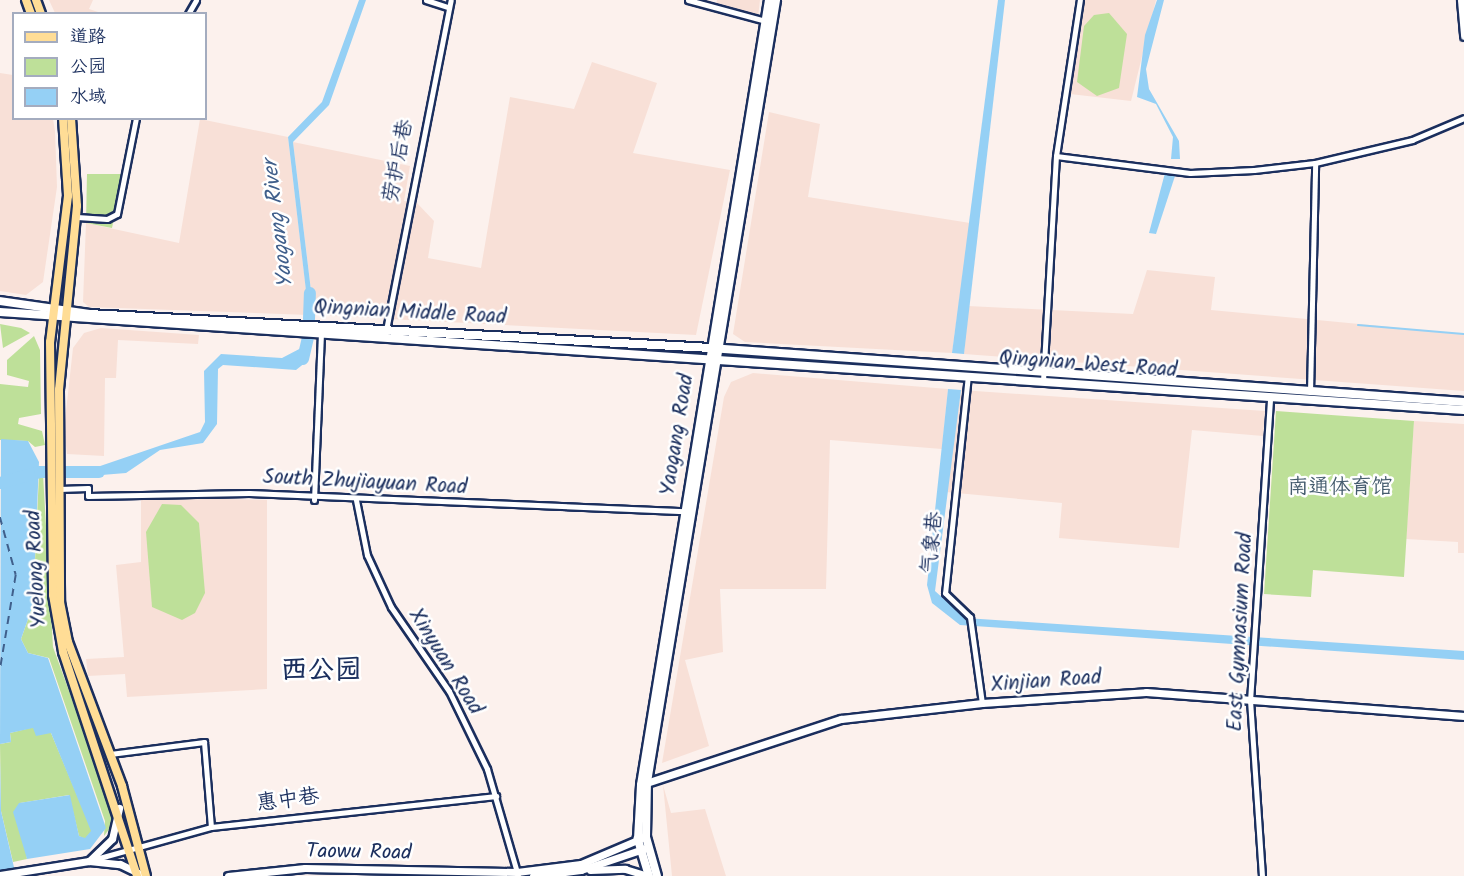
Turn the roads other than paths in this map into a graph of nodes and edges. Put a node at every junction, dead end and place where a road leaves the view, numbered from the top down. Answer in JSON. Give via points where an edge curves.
{"nodes":[{"id":1,"x":426,"y":0,"type":"edge"},
{"id":2,"x":451,"y":0,"type":"edge"},
{"id":3,"x":688,"y":0,"type":"edge"},
{"id":4,"x":769,"y":0,"type":"edge"},
{"id":5,"x":776,"y":0,"type":"edge"},
{"id":6,"x":1080,"y":0,"type":"edge"},
{"id":7,"x":1461,"y":0,"type":"edge"},
{"id":8,"x":448,"y":7,"type":"junction"},
{"id":9,"x":766,"y":21,"type":"junction"},
{"id":10,"x":1464,"y":36,"type":"edge"},
{"id":11,"x":1464,"y":118,"type":"edge"},
{"id":12,"x":63,"y":120,"type":"edge"},
{"id":13,"x":71,"y":120,"type":"edge"},
{"id":14,"x":136,"y":120,"type":"edge"},
{"id":15,"x":1056,"y":156,"type":"junction"},
{"id":16,"x":1315,"y":163,"type":"junction"},
{"id":17,"x":77,"y":217,"type":"junction"},
{"id":18,"x":0,"y":301,"type":"edge"},
{"id":19,"x":0,"y":312,"type":"edge"},
{"id":20,"x":52,"y":314,"type":"junction"},
{"id":21,"x":65,"y":316,"type":"junction"},
{"id":22,"x":321,"y":329,"type":"junction"},
{"id":23,"x":386,"y":330,"type":"junction"},
{"id":24,"x":715,"y":349,"type":"junction"},
{"id":25,"x":713,"y":358,"type":"junction"},
{"id":26,"x":968,"y":375,"type":"junction"},
{"id":27,"x":1044,"y":377,"type":"junction"},
{"id":28,"x":1271,"y":392,"type":"junction"},
{"id":29,"x":1310,"y":392,"type":"junction"},
{"id":30,"x":1464,"y":402,"type":"edge"},
{"id":31,"x":1464,"y":410,"type":"edge"},
{"id":32,"x":54,"y":459,"type":"junction"},
{"id":33,"x":54,"y":485,"type":"junction"},
{"id":34,"x":314,"y":500,"type":"junction"},
{"id":35,"x":356,"y":500,"type":"junction"},
{"id":36,"x":685,"y":511,"type":"junction"},
{"id":37,"x":1250,"y":701,"type":"junction"},
{"id":38,"x":982,"y":704,"type":"junction"},
{"id":39,"x":1464,"y":716,"type":"edge"},
{"id":40,"x":110,"y":754,"type":"junction"},
{"id":41,"x":644,"y":784,"type":"junction"},
{"id":42,"x":495,"y":796,"type":"junction"},
{"id":43,"x":119,"y":808,"type":"junction"},
{"id":44,"x":211,"y":827,"type":"junction"},
{"id":45,"x":646,"y":837,"type":"junction"},
{"id":46,"x":638,"y":839,"type":"junction"},
{"id":47,"x":134,"y":848,"type":"junction"},
{"id":48,"x":644,"y":848,"type":"junction"},
{"id":49,"x":89,"y":861,"type":"junction"},
{"id":50,"x":581,"y":870,"type":"junction"},
{"id":51,"x":136,"y":873,"type":"edge"},
{"id":52,"x":0,"y":875,"type":"edge"},
{"id":53,"x":515,"y":875,"type":"edge"},
{"id":54,"x":145,"y":876,"type":"edge"},
{"id":55,"x":228,"y":876,"type":"edge"},
{"id":56,"x":533,"y":876,"type":"edge"},
{"id":57,"x":649,"y":876,"type":"edge"},
{"id":58,"x":657,"y":876,"type":"edge"},
{"id":59,"x":1262,"y":876,"type":"edge"}],
"edges":[{"from":1,"to":8,"type":"street"},
{"from":2,"to":8,"type":"street","name":"劳护后巷"},
{"from":3,"to":9,"type":"street"},
{"from":4,"to":9,"type":"main road","name":"Yaogang Road"},
{"from":5,"to":24,"type":"main road","name":"Yaogang Road"},
{"from":6,"to":15,"type":"street"},
{"from":7,"to":10,"type":"street"},
{"from":8,"to":23,"type":"street","name":"劳护后巷"},
{"from":9,"to":24,"type":"main road","name":"Yaogang Road"},
{"from":11,"to":16,"type":"street","via":[[1412,140]]},
{"from":12,"to":20,"type":"main road","name":"Yuelong Road","via":[[68,196]]},
{"from":13,"to":17,"type":"main road","name":"Yuelong Road"},
{"from":14,"to":17,"type":"street","via":[[117,214],[107,219]]},
{"from":15,"to":16,"type":"street","via":[[1190,173]]},
{"from":15,"to":27,"type":"street"},
{"from":16,"to":29,"type":"street"},
{"from":17,"to":21,"type":"main road","name":"Yuelong Road"},
{"from":18,"to":20,"type":"main road","name":"Qingnian Middle Road"},
{"from":19,"to":20,"type":"main road","name":"Qingnian Middle Road"},
{"from":20,"to":21,"type":"main road","name":"Qingnian Middle Road"},
{"from":20,"to":32,"type":"main road","name":"Yuelong Road"},
{"from":21,"to":22,"type":"main road","name":"Qingnian Middle Road"},
{"from":21,"to":32,"type":"main road","name":"Yuelong Road"},
{"from":22,"to":23,"type":"main road","name":"Qingnian Middle Road"},
{"from":22,"to":25,"type":"main road","name":"Qingnian Middle Road"},
{"from":22,"to":34,"type":"street"},
{"from":23,"to":24,"type":"main road","name":"Qingnian Middle Road"},
{"from":24,"to":25,"type":"main road","name":"Yaogang Road"},
{"from":24,"to":27,"type":"main road","name":"Qingnian West Road"},
{"from":25,"to":26,"type":"main road","name":"Qingnian West Road"},
{"from":25,"to":36,"type":"main road","name":"Yaogang Road"},
{"from":25,"to":41,"type":"main road","name":"Yaogang Road"},
{"from":26,"to":27,"type":"main road","name":"Qingnian West Road"},
{"from":26,"to":38,"type":"street","name":"气象巷","via":[[945,593],[970,617]]},
{"from":27,"to":28,"type":"main road","name":"Qingnian West Road"},
{"from":28,"to":29,"type":"main road","name":"Qingnian West Road"},
{"from":28,"to":31,"type":"main road","name":"Qingnian West Road"},
{"from":28,"to":37,"type":"street","name":"East Gymnasium Road"},
{"from":29,"to":30,"type":"main road","name":"Qingnian West Road"},
{"from":32,"to":33,"type":"main road","name":"Yuelong Road"},
{"from":33,"to":34,"type":"street","name":"South Zhujiayuan Road","via":[[88,488],[88,496],[249,494]]},
{"from":33,"to":40,"type":"main road","name":"Yuelong Road","via":[[64,628]]},
{"from":33,"to":43,"type":"main road","name":"Yuelong Road","via":[[58,630]]},
{"from":34,"to":35,"type":"street","name":"South Zhujiayuan Road"},
{"from":35,"to":36,"type":"street","name":"South Zhujiayuan Road","via":[[477,505],[536,501]]},
{"from":35,"to":42,"type":"street","name":"Xinyuan Road","via":[[367,555],[421,657],[449,691]]},
{"from":36,"to":41,"type":"main road","name":"Yaogang Road"},
{"from":37,"to":38,"type":"street","name":"Xinjian Road","via":[[1126,692]]},
{"from":37,"to":39,"type":"street","name":"Xinjian Road"},
{"from":37,"to":59,"type":"street","name":"East Gymnasium Road"},
{"from":38,"to":41,"type":"street","name":"Xinjian Road","via":[[841,719]]},
{"from":40,"to":44,"type":"street","via":[[204,742]]},
{"from":40,"to":47,"type":"main road","name":"Yuelong Road"},
{"from":41,"to":45,"type":"main road","name":"Yaogang Road"},
{"from":41,"to":46,"type":"main road","name":"Yaogang Road"},
{"from":42,"to":44,"type":"street","name":"惠中巷"},
{"from":42,"to":53,"type":"street","name":"Xinyuan Road"},
{"from":43,"to":47,"type":"main road","name":"Yuelong Road"},
{"from":43,"to":49,"type":"street","via":[[112,839]]},
{"from":44,"to":47,"type":"street","name":"惠中巷"},
{"from":45,"to":46,"type":"street","name":"Taowu Road"},
{"from":45,"to":48,"type":"main road","name":"Yaogang Road"},
{"from":46,"to":48,"type":"main road","name":"Yaogang Road"},
{"from":46,"to":53,"type":"street","name":"Taowu Road","via":[[581,864]]},
{"from":47,"to":49,"type":"street","name":"惠中巷"},
{"from":47,"to":51,"type":"main road","name":"Yuelong Road"},
{"from":47,"to":54,"type":"main road","name":"Yuelong Road"},
{"from":48,"to":50,"type":"street"},
{"from":48,"to":57,"type":"main road","name":"Yaogang Road"},
{"from":48,"to":58,"type":"main road","name":"Yaogang Road"},
{"from":49,"to":51,"type":"street"},
{"from":49,"to":52,"type":"street"},
{"from":50,"to":56,"type":"street"},
{"from":50,"to":57,"type":"street","via":[[625,868]]},
{"from":51,"to":54,"type":"street"},
{"from":53,"to":55,"type":"street","name":"Taowu Road","via":[[315,868]]}]}
